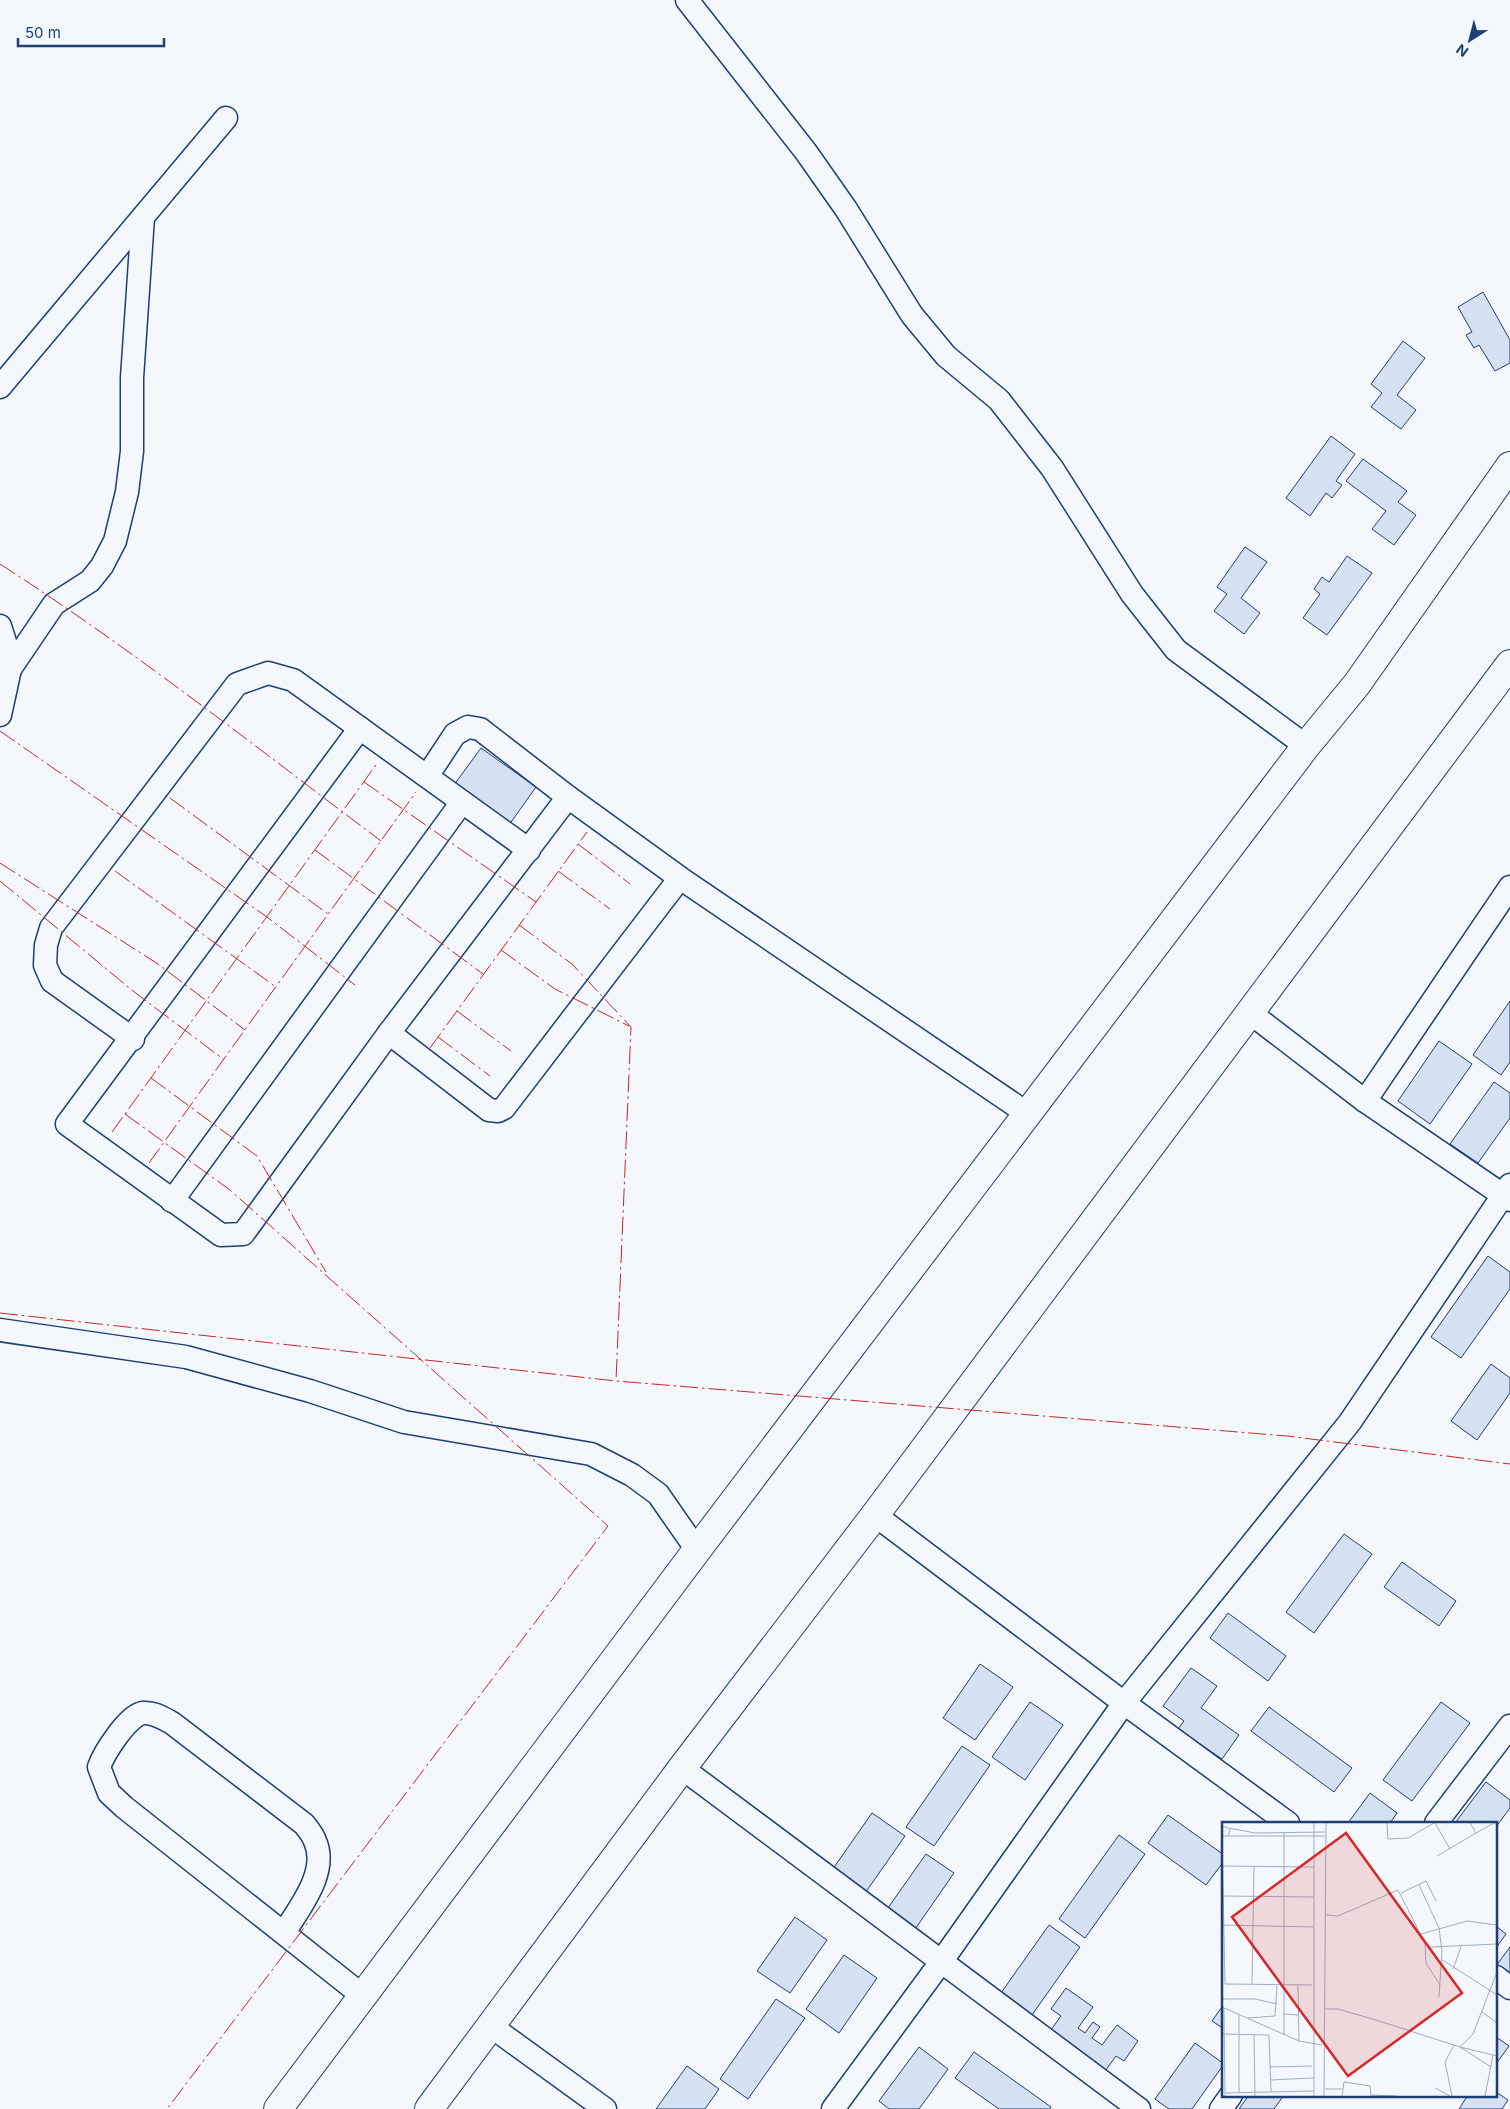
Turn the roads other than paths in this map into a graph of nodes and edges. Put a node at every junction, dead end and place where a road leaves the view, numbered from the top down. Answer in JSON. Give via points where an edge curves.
{"nodes":[{"id":1,"x":687,"y":0,"type":"edge"},
{"id":2,"x":226,"y":118,"type":"dead end"},
{"id":3,"x":143,"y":217,"type":"junction"},
{"id":4,"x":0,"y":387,"type":"edge"},
{"id":5,"x":1510,"y":466,"type":"edge"},
{"id":6,"x":0,"y":626,"type":"edge"},
{"id":7,"x":1510,"y":664,"type":"edge"},
{"id":8,"x":10,"y":669,"type":"junction"},
{"id":9,"x":0,"y":715,"type":"edge"},
{"id":10,"x":360,"y":728,"type":"junction"},
{"id":11,"x":1306,"y":746,"type":"junction"},
{"id":12,"x":428,"y":775,"type":"junction"},
{"id":13,"x":568,"y":797,"type":"junction"},
{"id":14,"x":462,"y":802,"type":"junction"},
{"id":15,"x":529,"y":850,"type":"junction"},
{"id":16,"x":680,"y":878,"type":"junction"},
{"id":17,"x":1510,"y":887,"type":"edge"},
{"id":18,"x":1249,"y":1012,"type":"junction"},
{"id":19,"x":389,"y":1033,"type":"junction"},
{"id":20,"x":133,"y":1039,"type":"junction"},
{"id":21,"x":1365,"y":1101,"type":"junction"},
{"id":22,"x":1028,"y":1114,"type":"junction"},
{"id":23,"x":1508,"y":1193,"type":"edge"},
{"id":24,"x":172,"y":1201,"type":"junction"},
{"id":25,"x":0,"y":1330,"type":"edge"},
{"id":26,"x":876,"y":1515,"type":"junction"},
{"id":27,"x":697,"y":1550,"type":"junction"},
{"id":28,"x":1124,"y":1703,"type":"junction"},
{"id":29,"x":1510,"y":1726,"type":"edge"},
{"id":30,"x":682,"y":1768,"type":"junction"},
{"id":31,"x":1287,"y":1822,"type":"edge"},
{"id":32,"x":1437,"y":1822,"type":"edge"},
{"id":33,"x":284,"y":1933,"type":"junction"},
{"id":34,"x":941,"y":1962,"type":"junction"},
{"id":35,"x":1498,"y":1979,"type":"edge"},
{"id":36,"x":1510,"y":1988,"type":"edge"},
{"id":37,"x":363,"y":1996,"type":"junction"},
{"id":38,"x":492,"y":2027,"type":"junction"},
{"id":39,"x":1230,"y":2096,"type":"edge"},
{"id":40,"x":278,"y":2109,"type":"edge"},
{"id":41,"x":429,"y":2109,"type":"edge"},
{"id":42,"x":605,"y":2109,"type":"edge"},
{"id":43,"x":833,"y":2109,"type":"edge"},
{"id":44,"x":1139,"y":2109,"type":"edge"},
{"id":45,"x":1221,"y":2109,"type":"edge"}],
"edges":[{"from":1,"to":11,"type":"street","via":[[806,152],[912,315],[946,356],[999,400],[1052,468],[1132,594],[1176,650]]},
{"from":2,"to":3,"type":"street"},
{"from":3,"to":4,"type":"street"},
{"from":3,"to":8,"type":"street","via":[[132,378],[132,451],[127,492],[115,541],[90,581],[54,604]]},
{"from":5,"to":11,"type":"highway","via":[[1357,684]]},
{"from":6,"to":8,"type":"street"},
{"from":7,"to":18,"type":"highway"},
{"from":8,"to":9,"type":"street"},
{"from":10,"to":12,"type":"street"},
{"from":10,"to":20,"type":"street"},
{"from":10,"to":20,"type":"street","via":[[293,680],[268,674],[238,684],[51,928],[45,965],[52,981]]},
{"from":11,"to":22,"type":"highway"},
{"from":12,"to":13,"type":"street","via":[[455,734],[468,728],[480,729]]},
{"from":12,"to":14,"type":"street"},
{"from":13,"to":15,"type":"street"},
{"from":13,"to":16,"type":"street"},
{"from":14,"to":15,"type":"street"},
{"from":14,"to":24,"type":"street"},
{"from":15,"to":19,"type":"street"},
{"from":16,"to":19,"type":"street","via":[[504,1108],[489,1110]]},
{"from":16,"to":22,"type":"street"},
{"from":17,"to":21,"type":"street"},
{"from":18,"to":21,"type":"street"},
{"from":18,"to":26,"type":"highway"},
{"from":19,"to":24,"type":"street","via":[[243,1234],[221,1235]]},
{"from":20,"to":24,"type":"street","via":[[67,1124]]},
{"from":21,"to":23,"type":"street"},
{"from":22,"to":27,"type":"highway"},
{"from":23,"to":28,"type":"street","via":[[1356,1414]]},
{"from":25,"to":27,"type":"street","via":[[186,1357],[310,1391],[404,1422],[591,1454],[632,1475],[658,1494]]},
{"from":26,"to":28,"type":"street"},
{"from":26,"to":30,"type":"highway"},
{"from":27,"to":37,"type":"highway"},
{"from":28,"to":31,"type":"street"},
{"from":28,"to":34,"type":"street"},
{"from":29,"to":32,"type":"street"},
{"from":30,"to":34,"type":"street"},
{"from":30,"to":38,"type":"highway"},
{"from":33,"to":33,"type":"street","via":[[109,1793],[99,1767],[103,1755],[131,1719],[142,1713],[157,1714],[172,1723],[304,1824],[316,1841],[319,1858],[312,1886]]},
{"from":33,"to":37,"type":"street"},
{"from":34,"to":43,"type":"street"},
{"from":34,"to":44,"type":"street"},
{"from":35,"to":36,"type":"street"},
{"from":37,"to":40,"type":"highway"},
{"from":38,"to":41,"type":"highway"},
{"from":38,"to":42,"type":"street"},
{"from":39,"to":45,"type":"street"}]}
